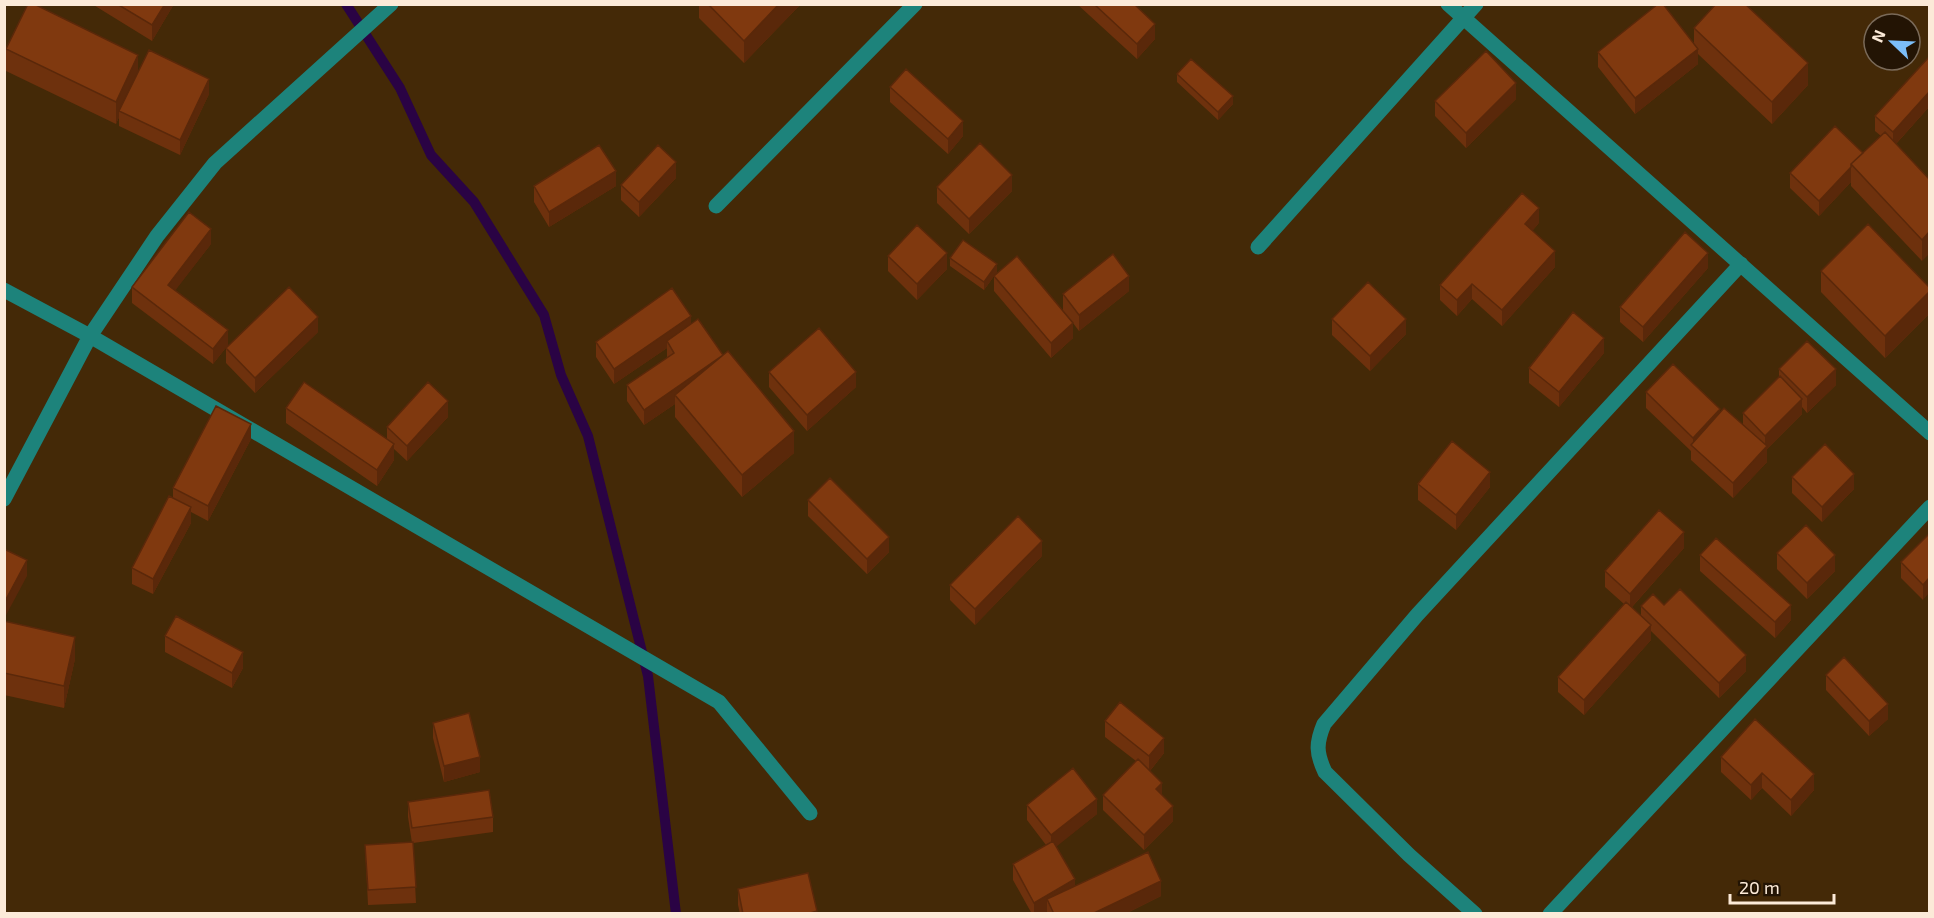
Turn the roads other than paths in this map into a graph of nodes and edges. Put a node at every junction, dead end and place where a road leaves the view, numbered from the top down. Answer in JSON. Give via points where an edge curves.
{"nodes":[{"id":1,"x":391,"y":4,"type":"edge"},
{"id":2,"x":915,"y":4,"type":"edge"},
{"id":3,"x":1448,"y":4,"type":"edge"},
{"id":4,"x":1476,"y":4,"type":"edge"},
{"id":5,"x":1463,"y":18,"type":"junction"},
{"id":6,"x":716,"y":206,"type":"dead end"},
{"id":7,"x":1258,"y":248,"type":"dead end"},
{"id":8,"x":1741,"y":264,"type":"junction"},
{"id":9,"x":4,"y":290,"type":"edge"},
{"id":10,"x":90,"y":336,"type":"junction"},
{"id":11,"x":1929,"y":433,"type":"edge"},
{"id":12,"x":4,"y":499,"type":"edge"},
{"id":13,"x":1929,"y":507,"type":"edge"},
{"id":14,"x":810,"y":813,"type":"dead end"},
{"id":15,"x":1475,"y":914,"type":"edge"},
{"id":16,"x":1550,"y":914,"type":"edge"}],
"edges":[{"from":1,"to":10,"type":"street","via":[[215,163],[157,236]]},
{"from":2,"to":6,"type":"street"},
{"from":3,"to":5,"type":"street"},
{"from":4,"to":5,"type":"street"},
{"from":5,"to":7,"type":"street"},
{"from":5,"to":8,"type":"street"},
{"from":8,"to":11,"type":"street"},
{"from":8,"to":15,"type":"street","via":[[1417,615],[1324,723],[1316,741],[1325,772]]},
{"from":9,"to":10,"type":"street"},
{"from":10,"to":12,"type":"street"},
{"from":10,"to":14,"type":"street","via":[[719,702]]},
{"from":13,"to":16,"type":"street"}]}
